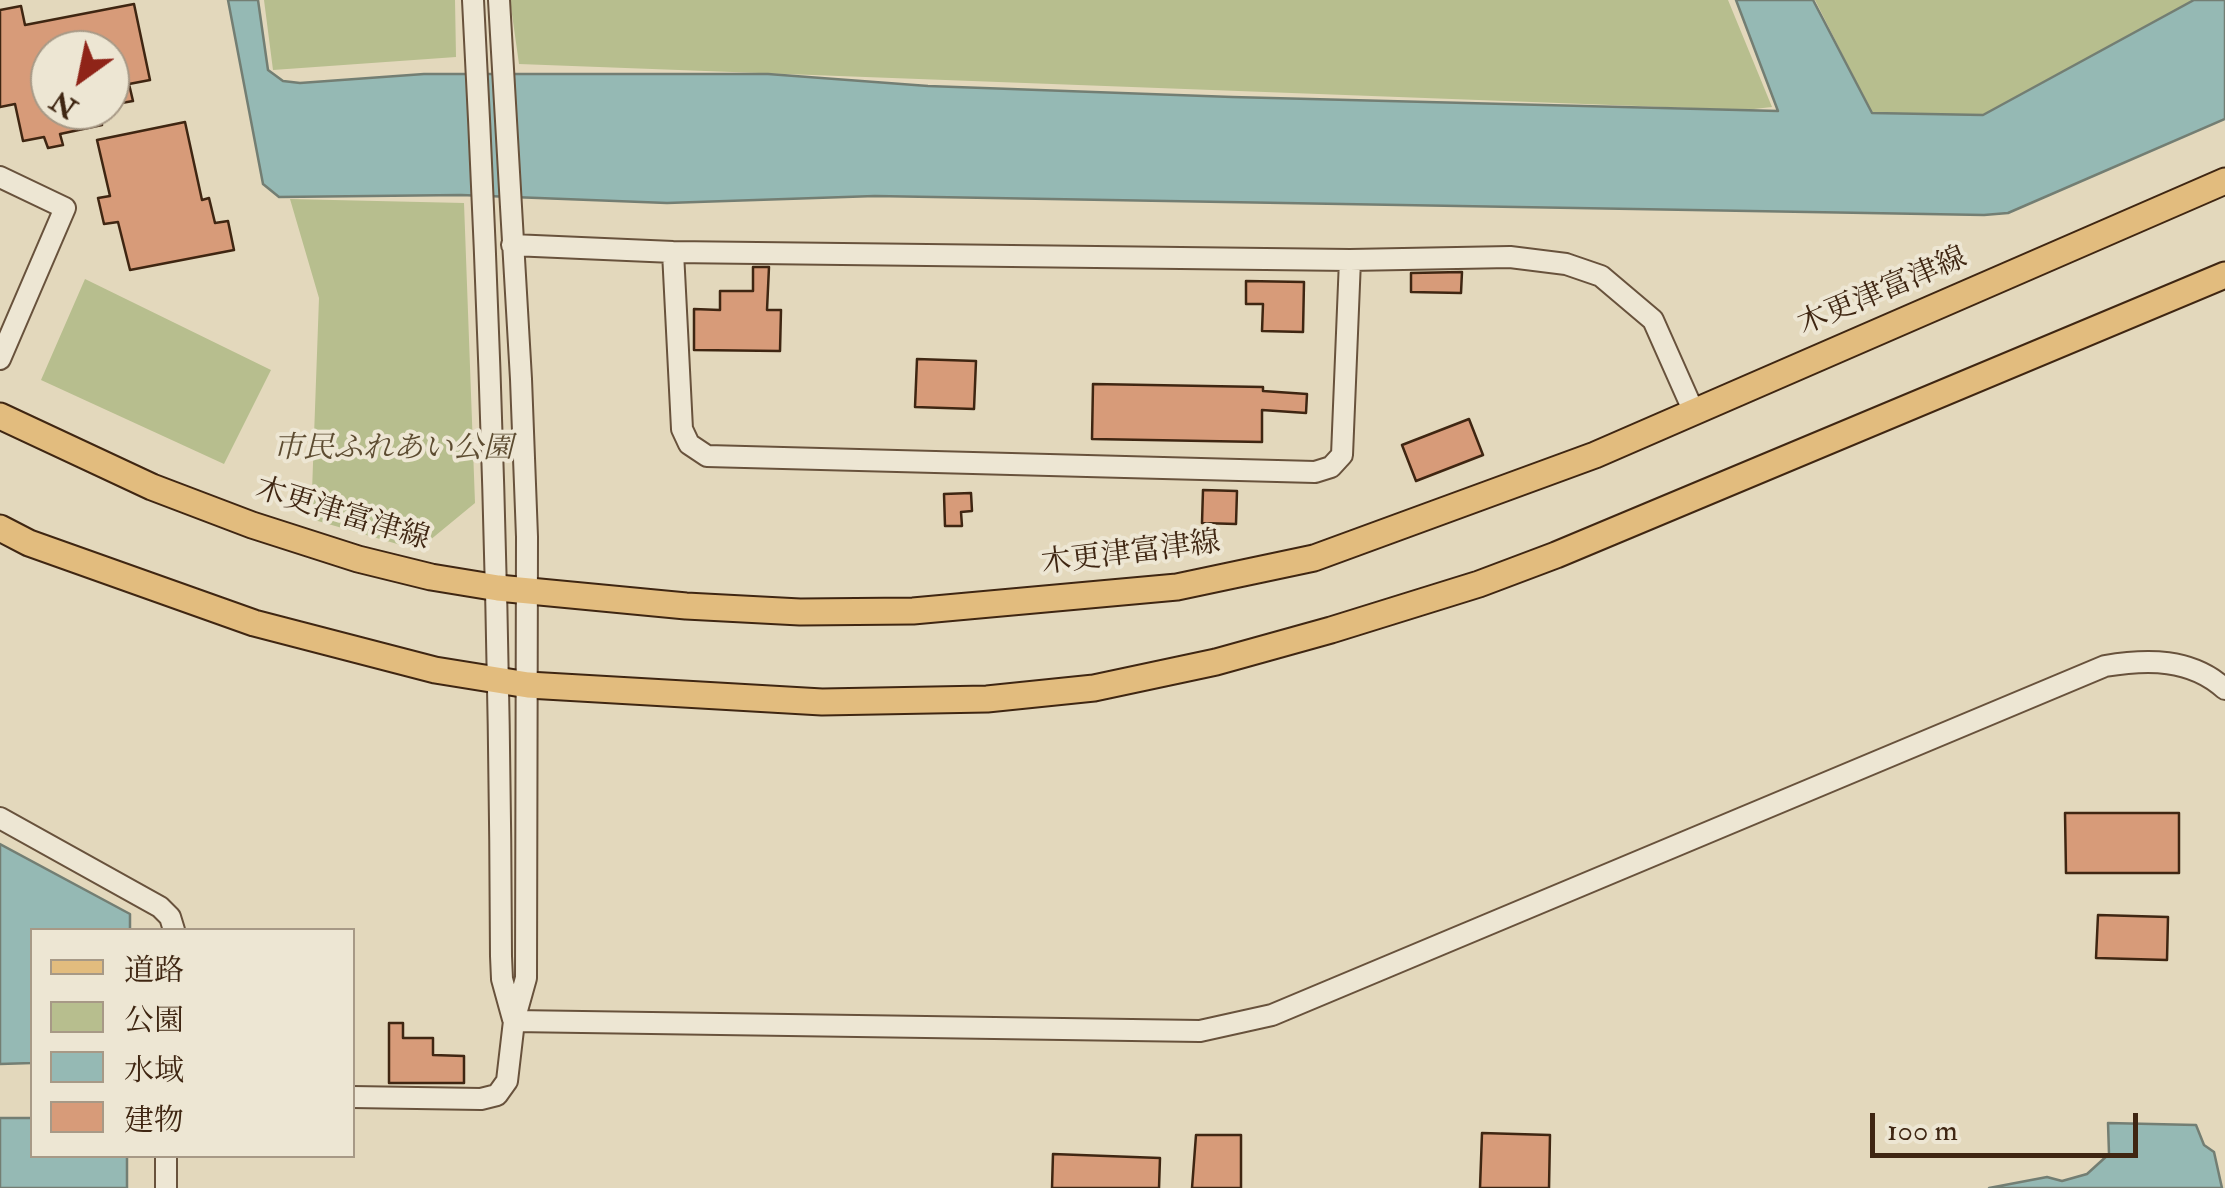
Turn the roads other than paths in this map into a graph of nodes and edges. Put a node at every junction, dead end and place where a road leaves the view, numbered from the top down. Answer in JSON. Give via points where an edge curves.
{"nodes":[{"id":1,"x":474,"y":0,"type":"edge"},
{"id":2,"x":499,"y":0,"type":"edge"},
{"id":3,"x":0,"y":178,"type":"edge"},
{"id":4,"x":2225,"y":181,"type":"edge"},
{"id":5,"x":512,"y":245,"type":"junction"},
{"id":6,"x":672,"y":252,"type":"junction"},
{"id":7,"x":1350,"y":260,"type":"junction"},
{"id":8,"x":2225,"y":276,"type":"edge"},
{"id":9,"x":0,"y":359,"type":"edge"},
{"id":10,"x":1693,"y":410,"type":"junction"},
{"id":11,"x":0,"y":416,"type":"edge"},
{"id":12,"x":0,"y":528,"type":"edge"},
{"id":13,"x":498,"y":588,"type":"junction"},
{"id":14,"x":528,"y":591,"type":"junction"},
{"id":15,"x":499,"y":680,"type":"junction"},
{"id":16,"x":528,"y":685,"type":"junction"},
{"id":17,"x":2225,"y":689,"type":"edge"},
{"id":18,"x":0,"y":818,"type":"edge"},
{"id":19,"x":173,"y":928,"type":"edge"},
{"id":20,"x":514,"y":1020,"type":"junction"},
{"id":21,"x":355,"y":1098,"type":"edge"},
{"id":22,"x":166,"y":1158,"type":"edge"},
{"id":23,"x":166,"y":1188,"type":"edge"}],
"edges":[{"from":1,"to":13,"type":"street"},
{"from":2,"to":5,"type":"street"},
{"from":3,"to":9,"type":"street","via":[[65,208]]},
{"from":4,"to":10,"type":"main road","name":"木更津富津線"},
{"from":5,"to":6,"type":"street"},
{"from":5,"to":14,"type":"street"},
{"from":6,"to":7,"type":"street"},
{"from":6,"to":7,"type":"street","via":[[682,429],[688,444],[707,456],[1315,472],[1342,455]]},
{"from":7,"to":10,"type":"street","via":[[1510,256],[1601,276],[1653,320]]},
{"from":8,"to":16,"type":"main road","via":[[1541,561],[1426,602],[1216,662],[1094,688],[986,698],[822,702]]},
{"from":10,"to":14,"type":"main road","name":"木更津富津線","via":[[1595,455],[1390,532],[1314,558],[1177,587],[838,612]]},
{"from":11,"to":13,"type":"main road","name":"木更津富津線","via":[[270,531],[358,559]]},
{"from":12,"to":15,"type":"main road","via":[[254,622],[435,670]]},
{"from":13,"to":14,"type":"main road","name":"木更津富津線"},
{"from":13,"to":15,"type":"street"},
{"from":14,"to":16,"type":"street"},
{"from":15,"to":16,"type":"main road"},
{"from":15,"to":20,"type":"street","via":[[502,979]]},
{"from":16,"to":20,"type":"street","via":[[526,978]]},
{"from":17,"to":20,"type":"street","via":[[2179,665],[2144,659],[2105,666],[1364,978],[1272,1015],[1200,1032]]},
{"from":18,"to":19,"type":"street","via":[[160,907]]},
{"from":20,"to":21,"type":"street","via":[[507,1081],[492,1097]]},
{"from":22,"to":23,"type":"street"}]}
